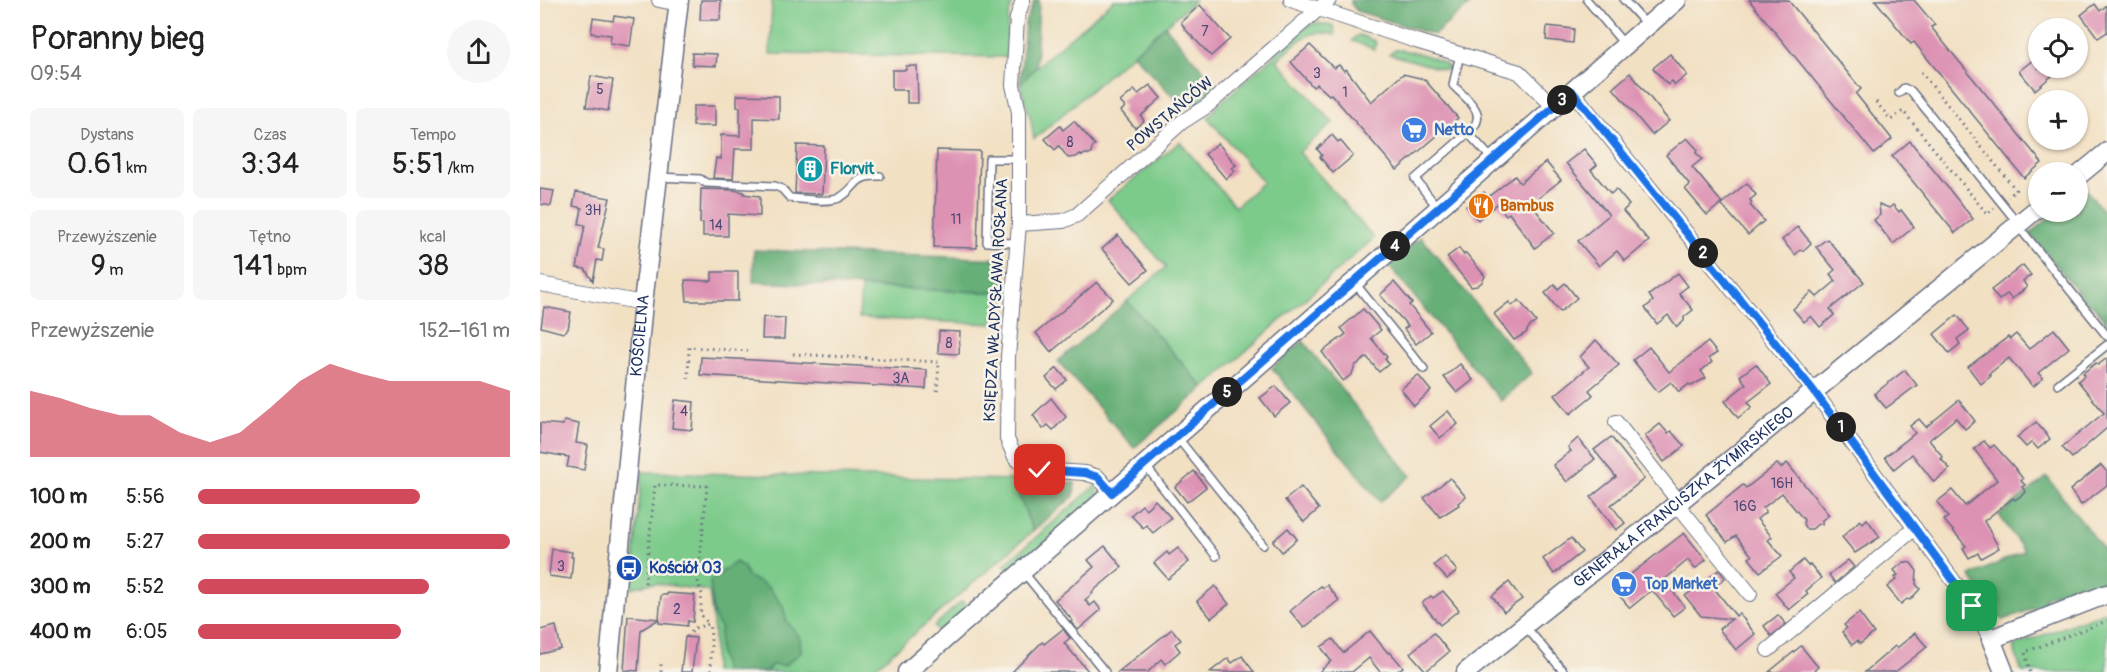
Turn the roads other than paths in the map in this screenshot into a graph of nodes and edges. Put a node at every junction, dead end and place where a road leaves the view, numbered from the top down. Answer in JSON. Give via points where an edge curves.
{"nodes":[{"id":1,"x":659,"y":0,"type":"edge"},
{"id":2,"x":1023,"y":0,"type":"edge"},
{"id":3,"x":1291,"y":0,"type":"edge"},
{"id":4,"x":1587,"y":0,"type":"edge"},
{"id":5,"x":1624,"y":0,"type":"edge"},
{"id":6,"x":1677,"y":0,"type":"edge"},
{"id":7,"x":679,"y":2,"type":"edge"},
{"id":8,"x":1324,"y":4,"type":"edge"},
{"id":9,"x":1647,"y":26,"type":"junction"},
{"id":10,"x":1625,"y":45,"type":"junction"},
{"id":11,"x":1460,"y":54,"type":"junction"},
{"id":12,"x":1572,"y":91,"type":"junction"},
{"id":13,"x":1899,"y":93,"type":"dead end"},
{"id":14,"x":1554,"y":107,"type":"junction"},
{"id":15,"x":1468,"y":133,"type":"junction"},
{"id":16,"x":2107,"y":152,"type":"edge"},
{"id":17,"x":1019,"y":159,"type":"junction"},
{"id":18,"x":1493,"y":160,"type":"junction"},
{"id":19,"x":2088,"y":168,"type":"edge"},
{"id":20,"x":880,"y":176,"type":"dead end"},
{"id":21,"x":658,"y":177,"type":"junction"},
{"id":22,"x":1438,"y":208,"type":"junction"},
{"id":23,"x":2028,"y":216,"type":"edge"},
{"id":24,"x":1019,"y":224,"type":"junction"},
{"id":25,"x":2018,"y":225,"type":"junction"},
{"id":26,"x":1017,"y":243,"type":"junction"},
{"id":27,"x":1354,"y":282,"type":"junction"},
{"id":28,"x":540,"y":284,"type":"edge"},
{"id":29,"x":643,"y":303,"type":"junction"},
{"id":30,"x":2107,"y":336,"type":"edge"},
{"id":31,"x":2107,"y":345,"type":"edge"},
{"id":32,"x":1424,"y":369,"type":"dead end"},
{"id":33,"x":2058,"y":384,"type":"dead end"},
{"id":34,"x":1813,"y":390,"type":"junction"},
{"id":35,"x":1616,"y":422,"type":"dead end"},
{"id":36,"x":1176,"y":437,"type":"junction"},
{"id":37,"x":1144,"y":465,"type":"junction"},
{"id":38,"x":1112,"y":493,"type":"junction"},
{"id":39,"x":1679,"y":502,"type":"junction"},
{"id":40,"x":1915,"y":528,"type":"junction"},
{"id":41,"x":1263,"y":545,"type":"dead end"},
{"id":42,"x":1216,"y":556,"type":"dead end"},
{"id":43,"x":1022,"y":571,"type":"junction"},
{"id":44,"x":1750,"y":594,"type":"dead end"},
{"id":45,"x":2107,"y":594,"type":"edge"},
{"id":46,"x":1524,"y":625,"type":"junction"},
{"id":47,"x":1992,"y":639,"type":"junction"},
{"id":48,"x":1768,"y":650,"type":"dead end"},
{"id":49,"x":608,"y":672,"type":"edge"},
{"id":50,"x":907,"y":672,"type":"edge"},
{"id":51,"x":1105,"y":672,"type":"edge"},
{"id":52,"x":1466,"y":672,"type":"edge"},
{"id":53,"x":1564,"y":672,"type":"edge"},
{"id":54,"x":2004,"y":672,"type":"edge"}],
"edges":[{"from":1,"to":7,"type":"street"},
{"from":2,"to":17,"type":"street","name":"KSIĘDZA WŁADYSŁAWA ROSŁANA","via":[[1017,18],[1013,85],[1019,112]]},
{"from":3,"to":8,"type":"street"},
{"from":4,"to":10,"type":"lane"},
{"from":5,"to":9,"type":"lane"},
{"from":6,"to":9,"type":"street"},
{"from":7,"to":21,"type":"street","name":"KOŚCIELNA"},
{"from":8,"to":11,"type":"street"},
{"from":8,"to":24,"type":"street","name":"POWSTAŃCÓW","via":[[1077,215],[1063,221]]},
{"from":9,"to":10,"type":"street"},
{"from":10,"to":12,"type":"street"},
{"from":11,"to":14,"type":"street","via":[[1519,72]]},
{"from":11,"to":15,"type":"lane","via":[[1453,85],[1478,111],[1479,120]]},
{"from":12,"to":14,"type":"street"},
{"from":12,"to":34,"type":"street"},
{"from":13,"to":25,"type":"lane","via":[[1904,88],[1911,91]]},
{"from":14,"to":18,"type":"street"},
{"from":15,"to":18,"type":"lane"},
{"from":15,"to":22,"type":"lane","via":[[1415,179]]},
{"from":16,"to":19,"type":"street"},
{"from":17,"to":24,"type":"street","name":"KSIĘDZA WŁADYSŁAWA ROSŁANA"},
{"from":17,"to":26,"type":"lane","via":[[989,159],[987,242]]},
{"from":18,"to":22,"type":"street"},
{"from":20,"to":21,"type":"lane","via":[[859,179],[839,198],[827,200],[790,198],[775,186]]},
{"from":21,"to":29,"type":"street","name":"KOŚCIELNA"},
{"from":22,"to":27,"type":"street"},
{"from":23,"to":25,"type":"street","name":"GENERAŁA FRANCISZKA ŻYMIRSKIEGO"},
{"from":24,"to":26,"type":"street","name":"KSIĘDZA WŁADYSŁAWA ROSŁANA"},
{"from":25,"to":30,"type":"lane"},
{"from":25,"to":34,"type":"street","name":"GENERAŁA FRANCISZKA ŻYMIRSKIEGO"},
{"from":26,"to":38,"type":"street","name":"KSIĘDZA WŁADYSŁAWA ROSŁANA","via":[[1008,357],[1007,440],[1022,464],[1098,477]]},
{"from":27,"to":32,"type":"lane"},
{"from":27,"to":36,"type":"street"},
{"from":28,"to":29,"type":"street"},
{"from":29,"to":49,"type":"street","name":"KOŚCIELNA"},
{"from":31,"to":33,"type":"lane"},
{"from":34,"to":39,"type":"street","name":"GENERAŁA FRANCISZKA ŻYMIRSKIEGO"},
{"from":34,"to":40,"type":"street"},
{"from":35,"to":39,"type":"street"},
{"from":36,"to":37,"type":"street"},
{"from":36,"to":41,"type":"lane"},
{"from":37,"to":38,"type":"street"},
{"from":37,"to":42,"type":"lane"},
{"from":38,"to":43,"type":"street"},
{"from":39,"to":44,"type":"street"},
{"from":39,"to":46,"type":"street","name":"GENERAŁA FRANCISZKA ŻYMIRSKIEGO"},
{"from":40,"to":47,"type":"street"},
{"from":40,"to":48,"type":"street"},
{"from":43,"to":50,"type":"street"},
{"from":43,"to":51,"type":"lane"},
{"from":45,"to":47,"type":"street"},
{"from":46,"to":52,"type":"street","name":"GENERAŁA FRANCISZKA ŻYMIRSKIEGO"},
{"from":46,"to":53,"type":"lane"},
{"from":47,"to":54,"type":"street"}]}
